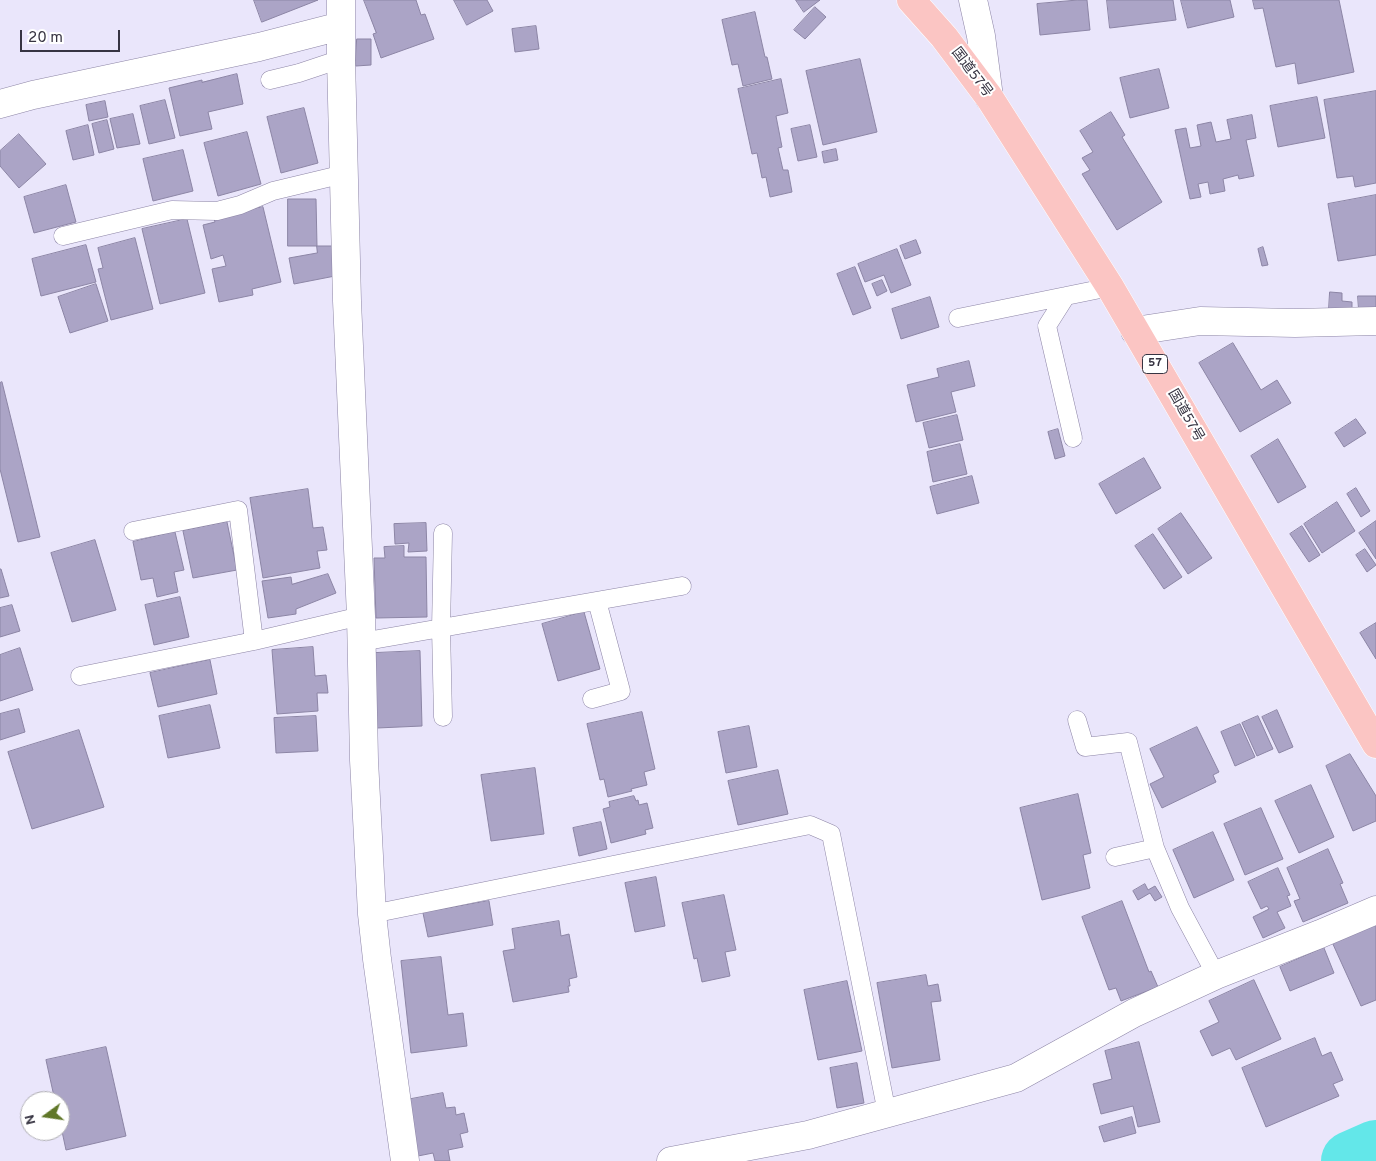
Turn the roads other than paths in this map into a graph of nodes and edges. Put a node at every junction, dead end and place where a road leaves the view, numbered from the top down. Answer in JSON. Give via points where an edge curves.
{"nodes":[{"id":1,"x":911,"y":0,"type":"edge"},
{"id":2,"x":973,"y":0,"type":"edge"},
{"id":3,"x":341,"y":13,"type":"edge"},
{"id":4,"x":341,"y":59,"type":"junction"},
{"id":5,"x":270,"y":80,"type":"dead end"},
{"id":6,"x":989,"y":97,"type":"junction"},
{"id":7,"x":0,"y":104,"type":"edge"},
{"id":8,"x":344,"y":174,"type":"junction"},
{"id":9,"x":63,"y":236,"type":"dead end"},
{"id":10,"x":1110,"y":287,"type":"junction"},
{"id":11,"x":1066,"y":296,"type":"junction"},
{"id":12,"x":958,"y":318,"type":"dead end"},
{"id":13,"x":1376,"y":321,"type":"edge"},
{"id":14,"x":1135,"y":331,"type":"junction"},
{"id":15,"x":1073,"y":438,"type":"dead end"},
{"id":16,"x":133,"y":531,"type":"dead end"},
{"id":17,"x":443,"y":533,"type":"dead end"},
{"id":18,"x":682,"y":586,"type":"dead end"},
{"id":19,"x":597,"y":601,"type":"junction"},
{"id":20,"x":441,"y":628,"type":"junction"},
{"id":21,"x":361,"y":629,"type":"junction"},
{"id":22,"x":254,"y":641,"type":"junction"},
{"id":23,"x":80,"y":676,"type":"dead end"},
{"id":24,"x":592,"y":699,"type":"dead end"},
{"id":25,"x":443,"y":718,"type":"dead end"},
{"id":26,"x":1077,"y":720,"type":"dead end"},
{"id":27,"x":1376,"y":744,"type":"edge"},
{"id":28,"x":1155,"y":848,"type":"junction"},
{"id":29,"x":1114,"y":857,"type":"dead end"},
{"id":30,"x":1376,"y":910,"type":"edge"},
{"id":31,"x":372,"y":914,"type":"junction"},
{"id":32,"x":1216,"y":975,"type":"junction"},
{"id":33,"x":887,"y":1114,"type":"junction"},
{"id":34,"x":405,"y":1161,"type":"edge"},
{"id":35,"x":671,"y":1161,"type":"edge"}],
"edges":[{"from":1,"to":6,"type":"highway","name":"国道57号","number":"57","via":[[944,37]]},
{"from":2,"to":6,"type":"street"},
{"from":3,"to":4,"type":"street"},
{"from":3,"to":7,"type":"street","via":[[259,47],[33,94]]},
{"from":4,"to":5,"type":"lane"},
{"from":4,"to":8,"type":"street"},
{"from":6,"to":10,"type":"highway","name":"国道57号","number":"57"},
{"from":8,"to":9,"type":"lane","via":[[273,191],[217,211],[172,210]]},
{"from":8,"to":21,"type":"street"},
{"from":10,"to":11,"type":"lane"},
{"from":10,"to":14,"type":"highway","name":"国道57号","number":"57"},
{"from":11,"to":12,"type":"lane"},
{"from":11,"to":15,"type":"lane","via":[[1047,326]]},
{"from":13,"to":14,"type":"street","via":[[1200,321]]},
{"from":14,"to":27,"type":"highway","name":"国道57号","number":"57"},
{"from":16,"to":22,"type":"lane","via":[[238,510]]},
{"from":17,"to":20,"type":"lane"},
{"from":18,"to":19,"type":"lane"},
{"from":19,"to":20,"type":"lane"},
{"from":19,"to":24,"type":"lane","via":[[621,691]]},
{"from":20,"to":21,"type":"lane"},
{"from":20,"to":25,"type":"lane"},
{"from":21,"to":22,"type":"lane"},
{"from":21,"to":31,"type":"street"},
{"from":22,"to":23,"type":"lane"},
{"from":26,"to":28,"type":"lane","via":[[1085,747],[1128,742]]},
{"from":28,"to":29,"type":"lane"},
{"from":28,"to":32,"type":"lane","via":[[1180,908]]},
{"from":30,"to":32,"type":"street"},
{"from":31,"to":33,"type":"lane","via":[[810,825],[831,834]]},
{"from":31,"to":34,"type":"street"},
{"from":32,"to":33,"type":"street","via":[[1134,1013],[1016,1078]]},
{"from":33,"to":35,"type":"street","via":[[808,1135]]}]}
